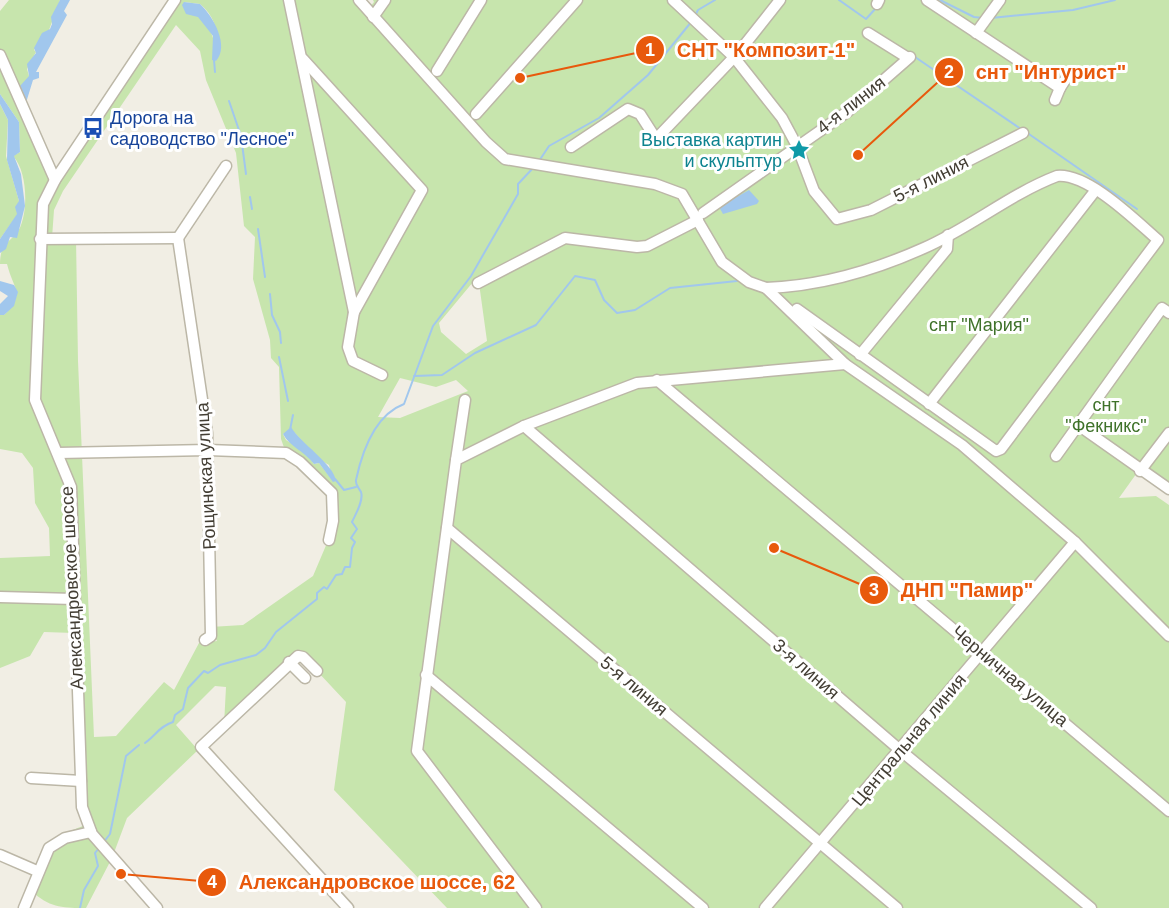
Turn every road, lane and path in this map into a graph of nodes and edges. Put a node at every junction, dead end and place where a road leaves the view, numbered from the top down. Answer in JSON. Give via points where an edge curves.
{"nodes":[{"id":1,"x":175,"y":0,"type":"edge"},
{"id":2,"x":289,"y":0,"type":"edge"},
{"id":3,"x":358,"y":0,"type":"edge"},
{"id":4,"x":385,"y":0,"type":"edge"},
{"id":5,"x":481,"y":0,"type":"edge"},
{"id":6,"x":577,"y":0,"type":"edge"},
{"id":7,"x":674,"y":0,"type":"edge"},
{"id":8,"x":780,"y":0,"type":"edge"},
{"id":9,"x":927,"y":0,"type":"edge"},
{"id":10,"x":1000,"y":0,"type":"edge"},
{"id":11,"x":373,"y":17,"type":"junction"},
{"id":12,"x":868,"y":33,"type":"dead end"},
{"id":13,"x":976,"y":33,"type":"junction"},
{"id":14,"x":0,"y":56,"type":"edge"},
{"id":15,"x":301,"y":57,"type":"junction"},
{"id":16,"x":734,"y":57,"type":"junction"},
{"id":17,"x":436,"y":71,"type":"dead end"},
{"id":18,"x":1067,"y":77,"type":"dead end"},
{"id":19,"x":1060,"y":88,"type":"junction"},
{"id":20,"x":1055,"y":100,"type":"dead end"},
{"id":21,"x":476,"y":114,"type":"dead end"},
{"id":22,"x":1023,"y":134,"type":"dead end"},
{"id":23,"x":797,"y":146,"type":"junction"},
{"id":24,"x":571,"y":147,"type":"dead end"},
{"id":25,"x":226,"y":166,"type":"dead end"},
{"id":26,"x":55,"y":180,"type":"junction"},
{"id":27,"x":1095,"y":190,"type":"junction"},
{"id":28,"x":700,"y":217,"type":"junction"},
{"id":29,"x":948,"y":235,"type":"junction"},
{"id":30,"x":178,"y":238,"type":"junction"},
{"id":31,"x":40,"y":239,"type":"junction"},
{"id":32,"x":478,"y":283,"type":"dead end"},
{"id":33,"x":767,"y":288,"type":"junction"},
{"id":34,"x":354,"y":312,"type":"junction"},
{"id":35,"x":1169,"y":313,"type":"edge"},
{"id":36,"x":860,"y":355,"type":"junction"},
{"id":37,"x":845,"y":364,"type":"junction"},
{"id":38,"x":382,"y":375,"type":"dead end"},
{"id":39,"x":657,"y":380,"type":"junction"},
{"id":40,"x":465,"y":400,"type":"dead end"},
{"id":41,"x":929,"y":404,"type":"junction"},
{"id":42,"x":1078,"y":425,"type":"junction"},
{"id":43,"x":524,"y":426,"type":"junction"},
{"id":44,"x":1169,"y":433,"type":"edge"},
{"id":45,"x":207,"y":450,"type":"junction"},
{"id":46,"x":58,"y":453,"type":"junction"},
{"id":47,"x":1056,"y":456,"type":"dead end"},
{"id":48,"x":456,"y":460,"type":"junction"},
{"id":49,"x":1140,"y":471,"type":"junction"},
{"id":50,"x":1169,"y":489,"type":"edge"},
{"id":51,"x":447,"y":528,"type":"junction"},
{"id":52,"x":329,"y":540,"type":"dead end"},
{"id":53,"x":1075,"y":542,"type":"junction"},
{"id":54,"x":0,"y":597,"type":"edge"},
{"id":55,"x":74,"y":599,"type":"junction"},
{"id":56,"x":1169,"y":636,"type":"edge"},
{"id":57,"x":205,"y":640,"type":"dead end"},
{"id":58,"x":983,"y":652,"type":"junction"},
{"id":59,"x":288,"y":662,"type":"junction"},
{"id":60,"x":317,"y":671,"type":"dead end"},
{"id":61,"x":426,"y":675,"type":"junction"},
{"id":62,"x":305,"y":678,"type":"dead end"},
{"id":63,"x":900,"y":750,"type":"junction"},
{"id":64,"x":31,"y":778,"type":"dead end"},
{"id":65,"x":81,"y":781,"type":"junction"},
{"id":66,"x":1169,"y":811,"type":"edge"},
{"id":67,"x":93,"y":835,"type":"junction"},
{"id":68,"x":822,"y":844,"type":"junction"},
{"id":69,"x":0,"y":855,"type":"edge"},
{"id":70,"x":37,"y":871,"type":"junction"},
{"id":71,"x":24,"y":908,"type":"edge"},
{"id":72,"x":157,"y":908,"type":"edge"},
{"id":73,"x":348,"y":908,"type":"edge"},
{"id":74,"x":536,"y":908,"type":"edge"},
{"id":75,"x":703,"y":908,"type":"edge"},
{"id":76,"x":765,"y":908,"type":"edge"},
{"id":77,"x":897,"y":908,"type":"edge"},
{"id":78,"x":1091,"y":908,"type":"edge"}],
"edges":[{"from":1,"to":26,"type":"street","name":"Александровское шоссе"},
{"from":2,"to":15,"type":"street"},
{"from":3,"to":11,"type":"street"},
{"from":4,"to":11,"type":"street"},
{"from":5,"to":17,"type":"street"},
{"from":6,"to":21,"type":"street"},
{"from":7,"to":16,"type":"street"},
{"from":8,"to":16,"type":"street"},
{"from":9,"to":13,"type":"street"},
{"from":10,"to":13,"type":"street"},
{"from":11,"to":28,"type":"street","via":[[505,159],[655,184],[682,194]]},
{"from":12,"to":23,"type":"street","name":"4-я линия","via":[[909,58],[847,112]]},
{"from":13,"to":19,"type":"street"},
{"from":14,"to":26,"type":"street"},
{"from":15,"to":34,"type":"street"},
{"from":15,"to":34,"type":"street","via":[[422,190]]},
{"from":16,"to":23,"type":"street","via":[[782,118]]},
{"from":16,"to":24,"type":"street","via":[[656,139],[640,114],[628,109]]},
{"from":18,"to":19,"type":"street"},
{"from":19,"to":20,"type":"street"},
{"from":22,"to":23,"type":"street","name":"5-я линия","via":[[871,210],[837,219],[814,190]]},
{"from":23,"to":28,"type":"street","name":"4-я линия"},
{"from":25,"to":30,"type":"street"},
{"from":26,"to":31,"type":"street","name":"Александровское шоссе","via":[[43,204]]},
{"from":27,"to":29,"type":"street","via":[[1069,175],[1057,176]]},
{"from":27,"to":41,"type":"street"},
{"from":27,"to":41,"type":"street","via":[[1158,240],[1001,449],[991,449]]},
{"from":28,"to":32,"type":"street","name":"4-я линия","via":[[647,246],[565,238]]},
{"from":28,"to":33,"type":"street","via":[[722,262],[749,282]]},
{"from":29,"to":33,"type":"street","via":[[925,248],[854,273],[803,286]]},
{"from":29,"to":36,"type":"street","via":[[947,249]]},
{"from":30,"to":31,"type":"street"},
{"from":30,"to":45,"type":"street","name":"Рощинская улица"},
{"from":31,"to":46,"type":"street","name":"Александровское шоссе","via":[[35,400]]},
{"from":33,"to":36,"type":"street"},
{"from":33,"to":37,"type":"street"},
{"from":34,"to":38,"type":"street","via":[[348,347],[353,361]]},
{"from":35,"to":42,"type":"street","via":[[1162,308]]},
{"from":36,"to":41,"type":"street"},
{"from":37,"to":39,"type":"street"},
{"from":37,"to":53,"type":"street","via":[[962,445]]},
{"from":39,"to":43,"type":"street","via":[[637,383]]},
{"from":39,"to":58,"type":"street","name":"Черничная улица"},
{"from":40,"to":48,"type":"street"},
{"from":42,"to":47,"type":"street"},
{"from":42,"to":49,"type":"street"},
{"from":43,"to":48,"type":"street"},
{"from":43,"to":63,"type":"street","name":"3-я линия"},
{"from":44,"to":49,"type":"street"},
{"from":45,"to":46,"type":"street"},
{"from":45,"to":52,"type":"street","via":[[286,453],[300,462],[332,493]]},
{"from":45,"to":57,"type":"street","name":"Рощинская улица","via":[[211,636]]},
{"from":46,"to":55,"type":"street","name":"Александровское шоссе","via":[[71,487]]},
{"from":48,"to":51,"type":"street"},
{"from":49,"to":50,"type":"street"},
{"from":51,"to":61,"type":"street"},
{"from":51,"to":68,"type":"street","name":"5-я линия"},
{"from":53,"to":56,"type":"street"},
{"from":53,"to":58,"type":"street","name":"Центральная линия"},
{"from":54,"to":55,"type":"street"},
{"from":55,"to":65,"type":"street","name":"Александровское шоссе"},
{"from":58,"to":63,"type":"street","name":"Центральная линия"},
{"from":58,"to":66,"type":"street","name":"Черничная улица"},
{"from":59,"to":60,"type":"street","via":[[303,657]]},
{"from":59,"to":62,"type":"street"},
{"from":59,"to":73,"type":"street","via":[[201,747]]},
{"from":61,"to":74,"type":"street","via":[[417,751]]},
{"from":61,"to":75,"type":"street"},
{"from":63,"to":68,"type":"street","name":"Центральная линия"},
{"from":63,"to":78,"type":"street","name":"3-я линия"},
{"from":64,"to":65,"type":"street"},
{"from":65,"to":67,"type":"street","name":"Александровское шоссе","via":[[82,807]]},
{"from":67,"to":70,"type":"street","via":[[55,842]]},
{"from":67,"to":72,"type":"street","name":"Александровское шоссе"},
{"from":68,"to":76,"type":"street","name":"Центральная линия"},
{"from":68,"to":77,"type":"street","name":"5-я линия"},
{"from":69,"to":70,"type":"street"},
{"from":70,"to":71,"type":"street"}]}
